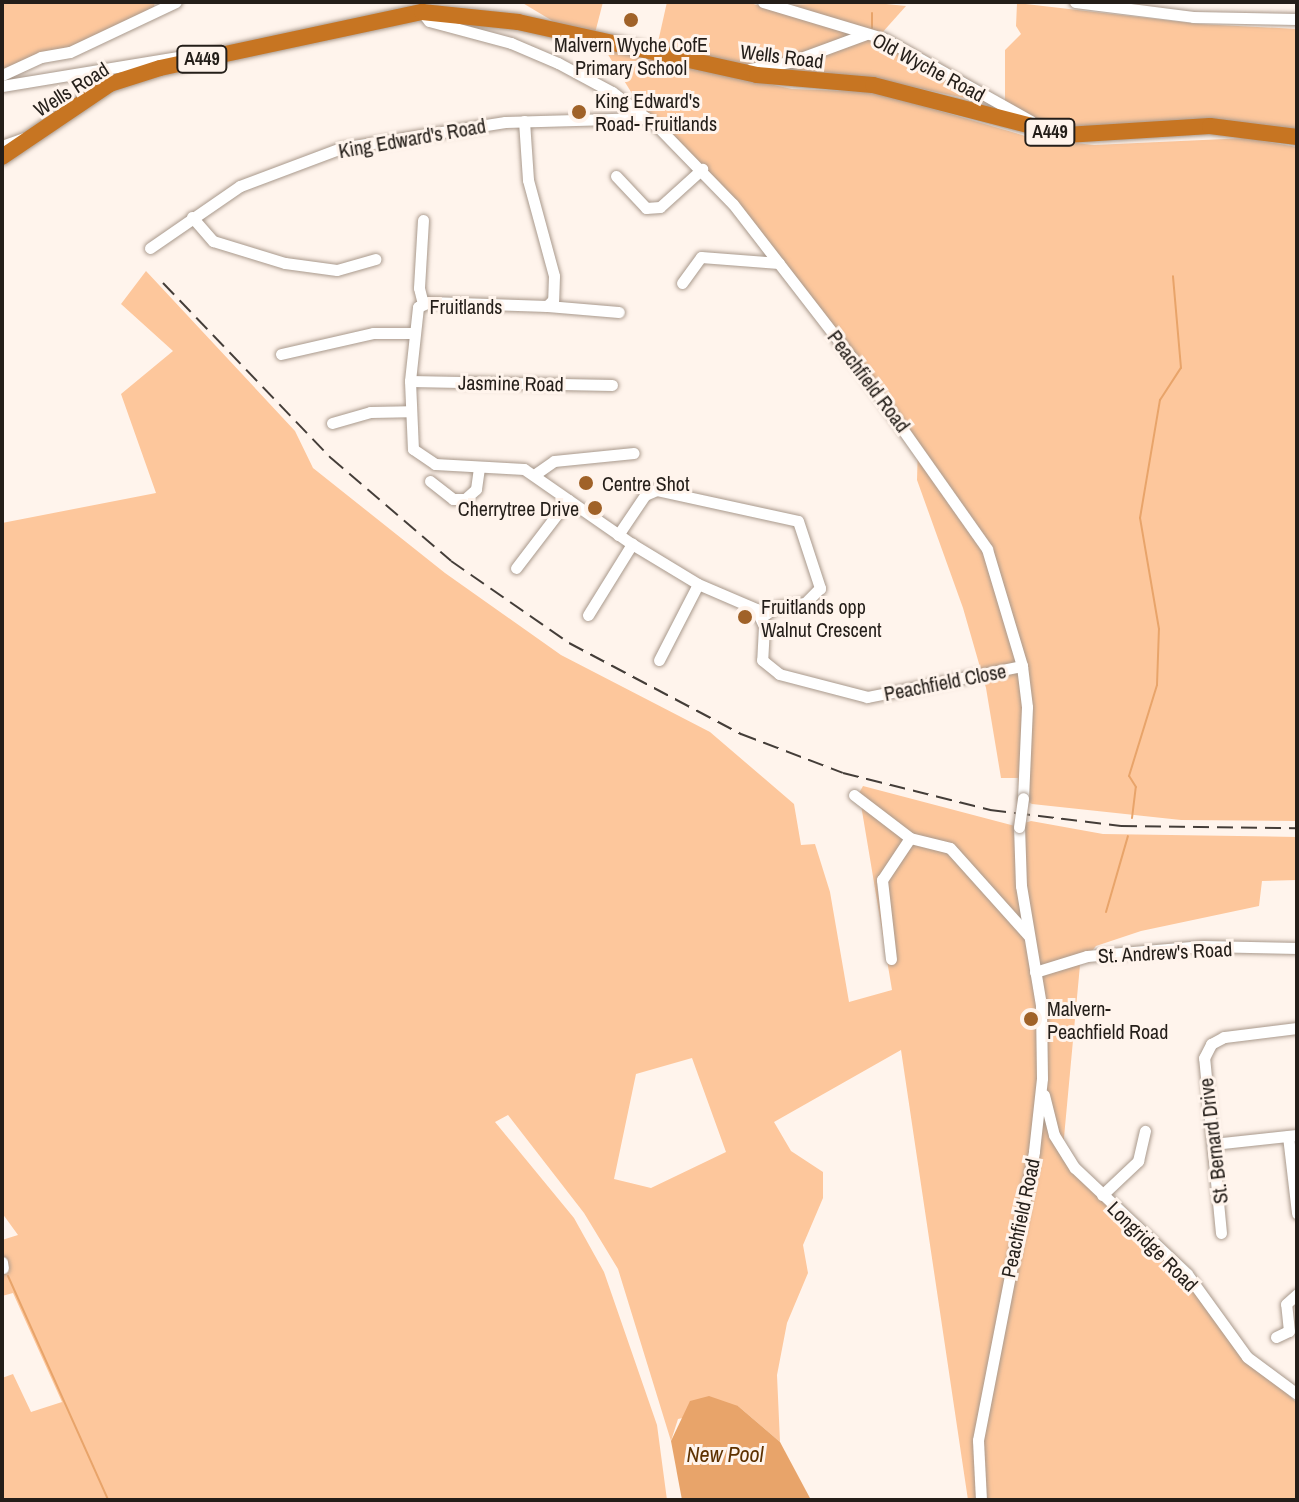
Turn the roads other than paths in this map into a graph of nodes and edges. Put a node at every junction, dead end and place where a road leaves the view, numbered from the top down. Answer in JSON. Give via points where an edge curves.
{"nodes":[{"id":1,"x":176,"y":2,"type":"edge"},
{"id":2,"x":1062,"y":2,"type":"edge"},
{"id":3,"x":768,"y":3,"type":"edge"},
{"id":4,"x":1075,"y":3,"type":"edge"},
{"id":5,"x":422,"y":12,"type":"junction"},
{"id":6,"x":1297,"y":19,"type":"edge"},
{"id":7,"x":866,"y":34,"type":"junction"},
{"id":8,"x":201,"y":60,"type":"junction"},
{"id":9,"x":734,"y":71,"type":"junction"},
{"id":10,"x":2,"y":75,"type":"edge"},
{"id":11,"x":2,"y":86,"type":"edge"},
{"id":12,"x":647,"y":118,"type":"junction"},
{"id":13,"x":524,"y":121,"type":"junction"},
{"id":14,"x":1044,"y":130,"type":"junction"},
{"id":15,"x":33,"y":136,"type":"junction"},
{"id":16,"x":1297,"y":137,"type":"edge"},
{"id":17,"x":2,"y":146,"type":"edge"},
{"id":18,"x":2,"y":157,"type":"edge"},
{"id":19,"x":702,"y":169,"type":"junction"},
{"id":20,"x":616,"y":176,"type":"dead end"},
{"id":21,"x":192,"y":217,"type":"junction"},
{"id":22,"x":423,"y":220,"type":"dead end"},
{"id":23,"x":150,"y":248,"type":"dead end"},
{"id":24,"x":375,"y":259,"type":"dead end"},
{"id":25,"x":779,"y":263,"type":"junction"},
{"id":26,"x":682,"y":283,"type":"dead end"},
{"id":27,"x":423,"y":304,"type":"junction"},
{"id":28,"x":547,"y":306,"type":"junction"},
{"id":29,"x":619,"y":312,"type":"dead end"},
{"id":30,"x":414,"y":333,"type":"junction"},
{"id":31,"x":281,"y":354,"type":"dead end"},
{"id":32,"x":410,"y":381,"type":"junction"},
{"id":33,"x":612,"y":385,"type":"dead end"},
{"id":34,"x":409,"y":411,"type":"junction"},
{"id":35,"x":332,"y":423,"type":"dead end"},
{"id":36,"x":634,"y":453,"type":"dead end"},
{"id":37,"x":479,"y":467,"type":"junction"},
{"id":38,"x":534,"y":475,"type":"junction"},
{"id":39,"x":437,"y":483,"type":"dead end"},
{"id":40,"x":568,"y":500,"type":"junction"},
{"id":41,"x":618,"y":535,"type":"junction"},
{"id":42,"x":632,"y":544,"type":"junction"},
{"id":43,"x":516,"y":568,"type":"dead end"},
{"id":44,"x":698,"y":584,"type":"junction"},
{"id":45,"x":588,"y":615,"type":"dead end"},
{"id":46,"x":761,"y":617,"type":"junction"},
{"id":47,"x":659,"y":660,"type":"dead end"},
{"id":48,"x":1022,"y":666,"type":"junction"},
{"id":49,"x":854,"y":795,"type":"dead end"},
{"id":50,"x":910,"y":838,"type":"junction"},
{"id":51,"x":1028,"y":935,"type":"junction"},
{"id":52,"x":1297,"y":948,"type":"edge"},
{"id":53,"x":891,"y":959,"type":"dead end"},
{"id":54,"x":1035,"y":972,"type":"junction"},
{"id":55,"x":1297,"y":1028,"type":"edge"},
{"id":56,"x":1042,"y":1078,"type":"junction"},
{"id":57,"x":1145,"y":1131,"type":"dead end"},
{"id":58,"x":1293,"y":1135,"type":"edge"},
{"id":59,"x":1213,"y":1144,"type":"junction"},
{"id":60,"x":1102,"y":1195,"type":"junction"},
{"id":61,"x":1297,"y":1205,"type":"edge"},
{"id":62,"x":1221,"y":1233,"type":"dead end"},
{"id":63,"x":1297,"y":1294,"type":"edge"},
{"id":64,"x":1276,"y":1337,"type":"dead end"},
{"id":65,"x":1297,"y":1394,"type":"edge"},
{"id":66,"x":981,"y":1500,"type":"edge"}],
"edges":[{"from":1,"to":10,"type":"street","via":[[70,52],[41,57]]},
{"from":2,"to":4,"type":"street"},
{"from":3,"to":7,"type":"street","name":"Old Wyche Road"},
{"from":4,"to":6,"type":"street","via":[[1193,17]]},
{"from":5,"to":8,"type":"highway","name":"Wells Road","number":"A449"},
{"from":5,"to":9,"type":"highway","name":"Wells Road","number":"A449","via":[[529,24]]},
{"from":5,"to":12,"type":"street","name":"Peachfield Road","via":[[429,21],[511,43],[558,63]]},
{"from":7,"to":9,"type":"street","via":[[790,62]]},
{"from":7,"to":14,"type":"street","name":"Old Wyche Road","via":[[883,38]]},
{"from":8,"to":11,"type":"street","via":[[191,56],[141,62]]},
{"from":8,"to":15,"type":"highway","name":"Wells Road","number":"A449","via":[[110,84]]},
{"from":9,"to":14,"type":"highway","name":"Wells Road","number":"A449","via":[[913,92]]},
{"from":12,"to":13,"type":"street","name":"King Edward's Road"},
{"from":12,"to":19,"type":"street","name":"Peachfield Road"},
{"from":13,"to":21,"type":"street","name":"King Edward's Road","via":[[341,148],[240,186]]},
{"from":13,"to":28,"type":"street","via":[[528,180],[554,276]]},
{"from":14,"to":16,"type":"highway","name":"Wells Road","number":"A449","via":[[1102,136],[1210,126]]},
{"from":15,"to":17,"type":"street"},
{"from":15,"to":18,"type":"highway","name":"Wells Road","number":"A449"},
{"from":19,"to":20,"type":"street","via":[[660,207],[643,212]]},
{"from":19,"to":25,"type":"street","name":"Peachfield Road"},
{"from":21,"to":23,"type":"street","name":"King Edward's Road"},
{"from":21,"to":24,"type":"street","via":[[213,241],[295,265],[337,270]]},
{"from":22,"to":27,"type":"street"},
{"from":25,"to":26,"type":"street","via":[[701,257]]},
{"from":25,"to":48,"type":"street","name":"Peachfield Road","via":[[918,445],[987,549]]},
{"from":27,"to":28,"type":"street","name":"Fruitlands"},
{"from":27,"to":30,"type":"street","name":"Fruitlands"},
{"from":28,"to":29,"type":"street","name":"Fruitlands"},
{"from":30,"to":31,"type":"street","via":[[373,333]]},
{"from":30,"to":32,"type":"street","name":"Fruitlands"},
{"from":32,"to":33,"type":"street","name":"Jasmine Road"},
{"from":32,"to":34,"type":"street","name":"Fruitlands"},
{"from":34,"to":35,"type":"street","via":[[370,412]]},
{"from":34,"to":37,"type":"street","name":"Fruitlands","via":[[413,449],[425,460]]},
{"from":36,"to":38,"type":"street","via":[[554,461]]},
{"from":37,"to":38,"type":"street","name":"Fruitlands","via":[[524,469]]},
{"from":37,"to":39,"type":"street","via":[[476,489],[465,499],[453,499]]},
{"from":38,"to":40,"type":"street","name":"Fruitlands"},
{"from":40,"to":41,"type":"street","name":"Fruitlands"},
{"from":40,"to":43,"type":"street"},
{"from":41,"to":42,"type":"street","name":"Fruitlands"},
{"from":41,"to":46,"type":"street","via":[[645,495],[656,490],[798,521],[820,588],[805,603],[776,607]]},
{"from":42,"to":44,"type":"street","name":"Fruitlands"},
{"from":42,"to":45,"type":"street"},
{"from":44,"to":46,"type":"street","name":"Fruitlands","via":[[746,604]]},
{"from":44,"to":47,"type":"street"},
{"from":46,"to":48,"type":"street","name":"Peachfield Close","via":[[767,668],[867,697]]},
{"from":48,"to":51,"type":"street","name":"Peachfield Road","bridge":true,"via":[[1027,707],[1019,827]]},
{"from":49,"to":50,"type":"street"},
{"from":50,"to":51,"type":"street","via":[[950,848]]},
{"from":50,"to":53,"type":"street","via":[[882,880]]},
{"from":51,"to":54,"type":"street","name":"Peachfield Road"},
{"from":52,"to":54,"type":"street","name":"St. Andrew's Road","via":[[1203,946],[1102,955]]},
{"from":54,"to":56,"type":"street","name":"Peachfield Road"},
{"from":55,"to":59,"type":"street","name":"St. Bernard Drive","via":[[1224,1037],[1211,1044],[1204,1058]]},
{"from":56,"to":60,"type":"street","name":"Longridge Road","via":[[1061,1149]]},
{"from":56,"to":66,"type":"street","name":"Peachfield Road","via":[[1034,1151],[978,1440]]},
{"from":57,"to":60,"type":"street","via":[[1138,1161]]},
{"from":58,"to":59,"type":"street"},
{"from":58,"to":61,"type":"street"},
{"from":59,"to":62,"type":"street","name":"St. Bernard Drive"},
{"from":60,"to":65,"type":"street","name":"Longridge Road","via":[[1187,1274],[1247,1357]]},
{"from":63,"to":64,"type":"street","via":[[1286,1304],[1289,1331]]}]}
